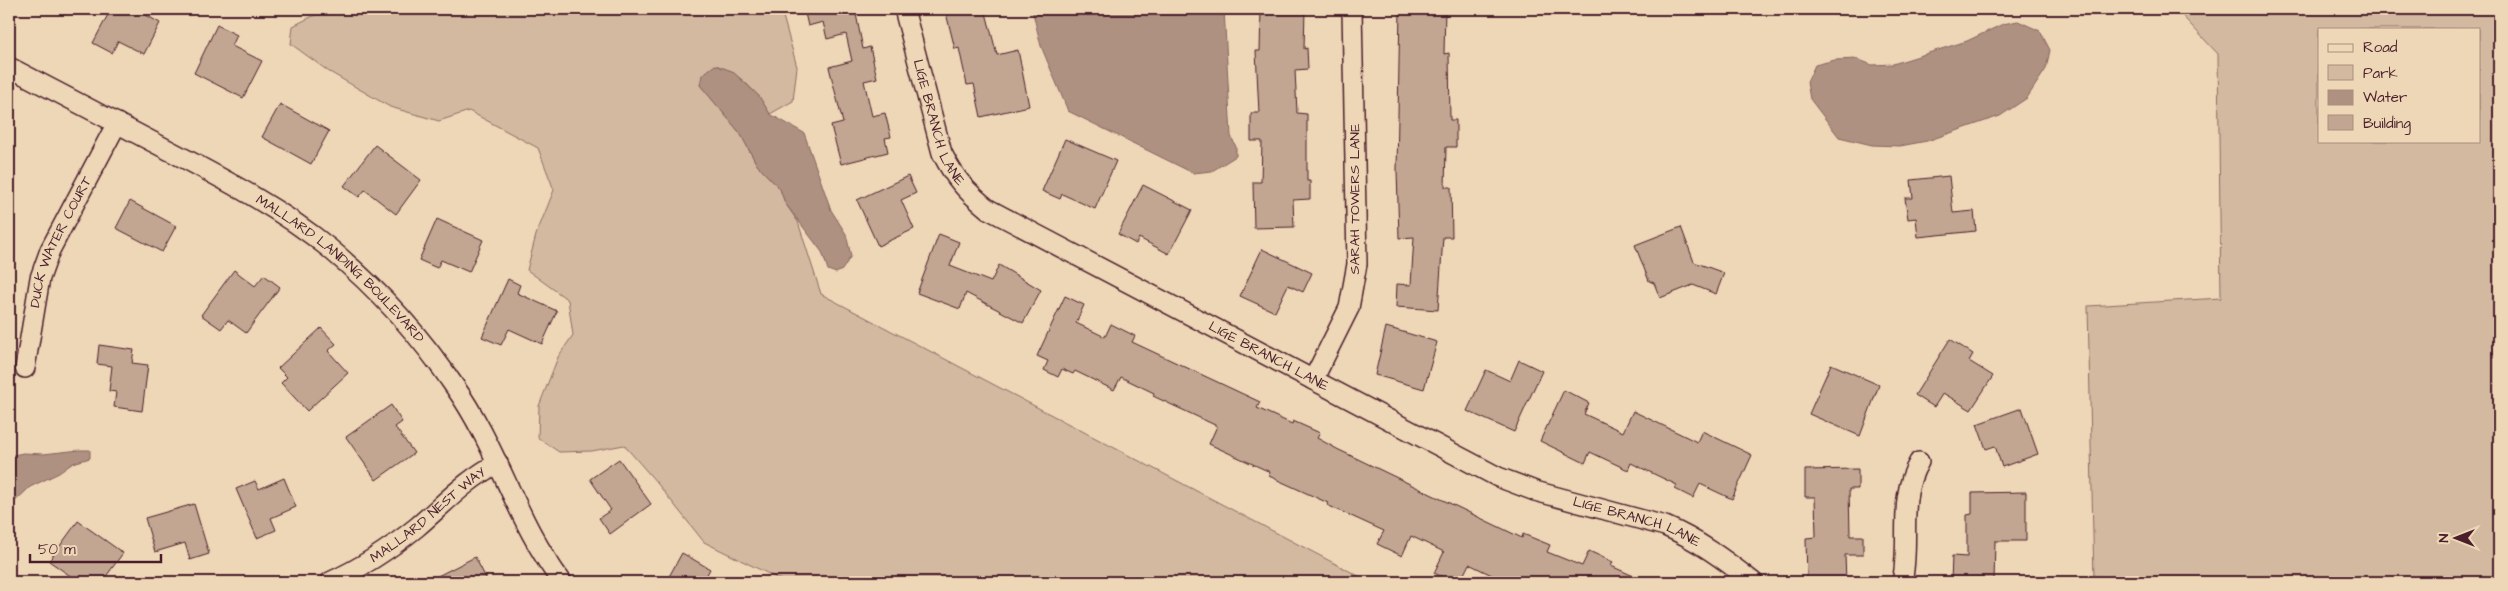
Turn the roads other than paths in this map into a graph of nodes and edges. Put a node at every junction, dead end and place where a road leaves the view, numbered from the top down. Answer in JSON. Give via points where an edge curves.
{"nodes":[{"id":1,"x":904,"y":9,"type":"edge"},
{"id":2,"x":1352,"y":9,"type":"edge"},
{"id":3,"x":9,"y":67,"type":"edge"},
{"id":4,"x":117,"y":123,"type":"junction"},
{"id":5,"x":25,"y":368,"type":"dead end"},
{"id":6,"x":1313,"y":380,"type":"junction"},
{"id":7,"x":1919,"y":462,"type":"dead end"},
{"id":8,"x":498,"y":463,"type":"junction"},
{"id":9,"x":330,"y":582,"type":"edge"},
{"id":10,"x":562,"y":582,"type":"edge"},
{"id":11,"x":1753,"y":582,"type":"edge"},
{"id":12,"x":1902,"y":582,"type":"edge"}],
"edges":[{"from":1,"to":6,"type":"street","name":"LIGE BRANCH LANE","via":[[936,135],[952,173],[966,191],[1006,220]]},
{"from":2,"to":6,"type":"street","name":"SARAH TOWERS LANE","via":[[1357,264],[1349,308]]},
{"from":3,"to":4,"type":"street","name":"MALLARD LANDING BOULEVARD"},
{"from":4,"to":5,"type":"street","name":"DUCK WATER COURT","via":[[50,250],[33,306]]},
{"from":4,"to":8,"type":"street","name":"MALLARD LANDING BOULEVARD","via":[[230,182],[282,214],[357,272],[426,347],[456,388]]},
{"from":6,"to":11,"type":"street","name":"LIGE BRANCH LANE","via":[[1498,477],[1535,492],[1680,532],[1710,549]]},
{"from":7,"to":12,"type":"street","via":[[1907,490]]},
{"from":8,"to":9,"type":"street","name":"MALLARD NEST WAY","via":[[468,482],[388,548]]},
{"from":8,"to":10,"type":"street","name":"MALLARD LANDING BOULEVARD","via":[[534,538]]}]}
